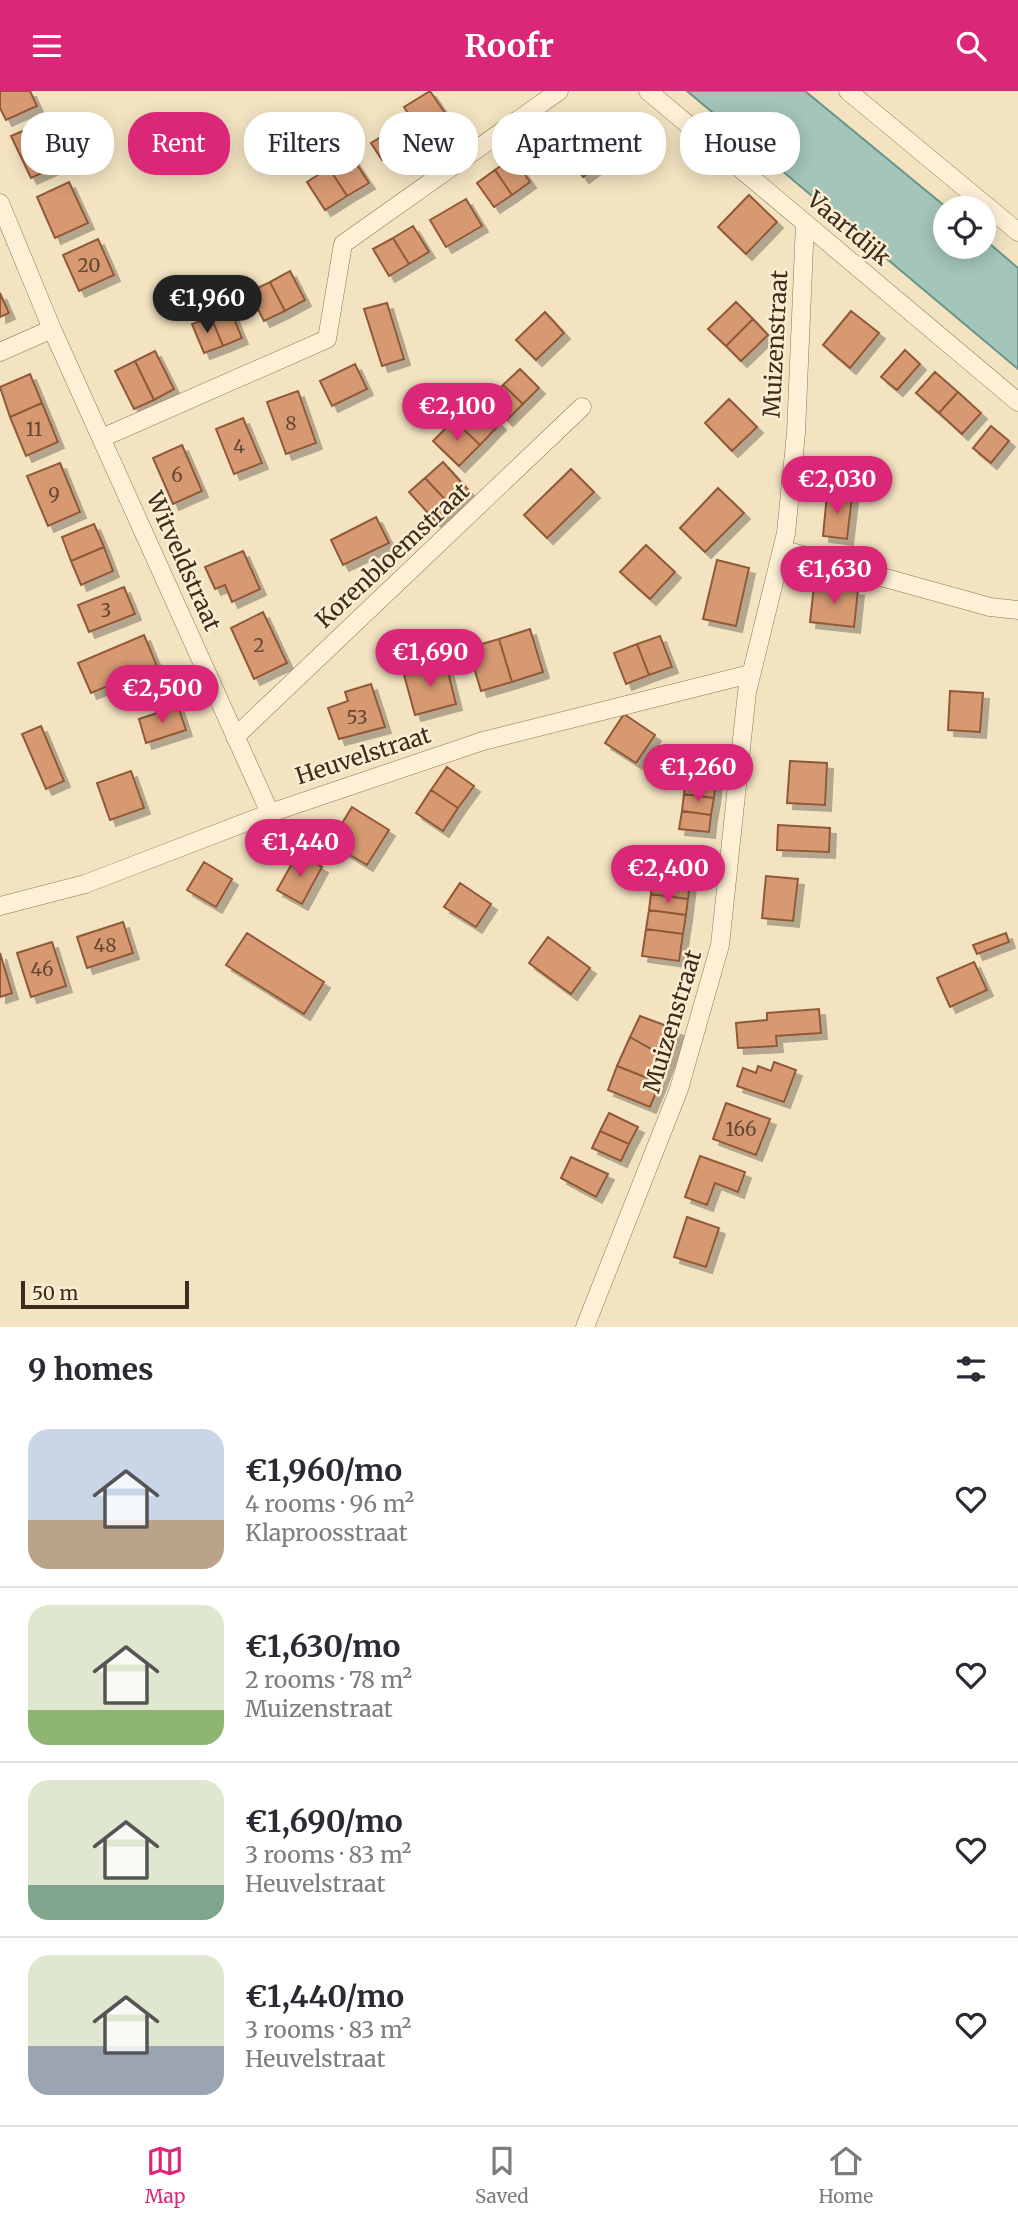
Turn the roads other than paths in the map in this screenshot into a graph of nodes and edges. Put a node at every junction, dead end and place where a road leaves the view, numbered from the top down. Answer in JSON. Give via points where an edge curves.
{"nodes":[{"id":1,"x":559,"y":91,"type":"edge"},
{"id":2,"x":648,"y":91,"type":"edge"},
{"id":3,"x":848,"y":91,"type":"edge"},
{"id":4,"x":0,"y":203,"type":"edge"},
{"id":5,"x":1018,"y":207,"type":"edge"},
{"id":6,"x":805,"y":223,"type":"junction"},
{"id":7,"x":1011,"y":226,"type":"edge"},
{"id":8,"x":52,"y":330,"type":"junction"},
{"id":9,"x":0,"y":352,"type":"edge"},
{"id":10,"x":1018,"y":402,"type":"edge"},
{"id":11,"x":582,"y":407,"type":"dead end"},
{"id":12,"x":104,"y":437,"type":"junction"},
{"id":13,"x":784,"y":550,"type":"junction"},
{"id":14,"x":1018,"y":610,"type":"edge"},
{"id":15,"x":750,"y":674,"type":"junction"},
{"id":16,"x":235,"y":737,"type":"junction"},
{"id":17,"x":270,"y":813,"type":"junction"},
{"id":18,"x":0,"y":906,"type":"edge"},
{"id":19,"x":585,"y":1327,"type":"edge"}],
"edges":[{"from":1,"to":12,"type":"street","via":[[343,244],[327,339]]},
{"from":2,"to":6,"type":"street","name":"Vaartdijk"},
{"from":3,"to":7,"type":"street"},
{"from":4,"to":8,"type":"street","name":"Witveldstraat"},
{"from":5,"to":7,"type":"street"},
{"from":6,"to":10,"type":"street","name":"Vaartdijk"},
{"from":6,"to":13,"type":"street","name":"Muizenstraat","via":[[796,433]]},
{"from":8,"to":9,"type":"street"},
{"from":8,"to":12,"type":"street","name":"Witveldstraat"},
{"from":11,"to":16,"type":"street","name":"Korenbloemstraat"},
{"from":12,"to":16,"type":"street","name":"Witveldstraat"},
{"from":13,"to":14,"type":"street","via":[[990,607]]},
{"from":13,"to":15,"type":"street","name":"Muizenstraat"},
{"from":15,"to":17,"type":"street","name":"Heuvelstraat","via":[[484,741]]},
{"from":15,"to":19,"type":"street","name":"Muizenstraat","via":[[720,946],[678,1089]]},
{"from":16,"to":17,"type":"street","name":"Witveldstraat"},
{"from":17,"to":18,"type":"street","name":"Heuvelstraat","via":[[85,884]]}]}
